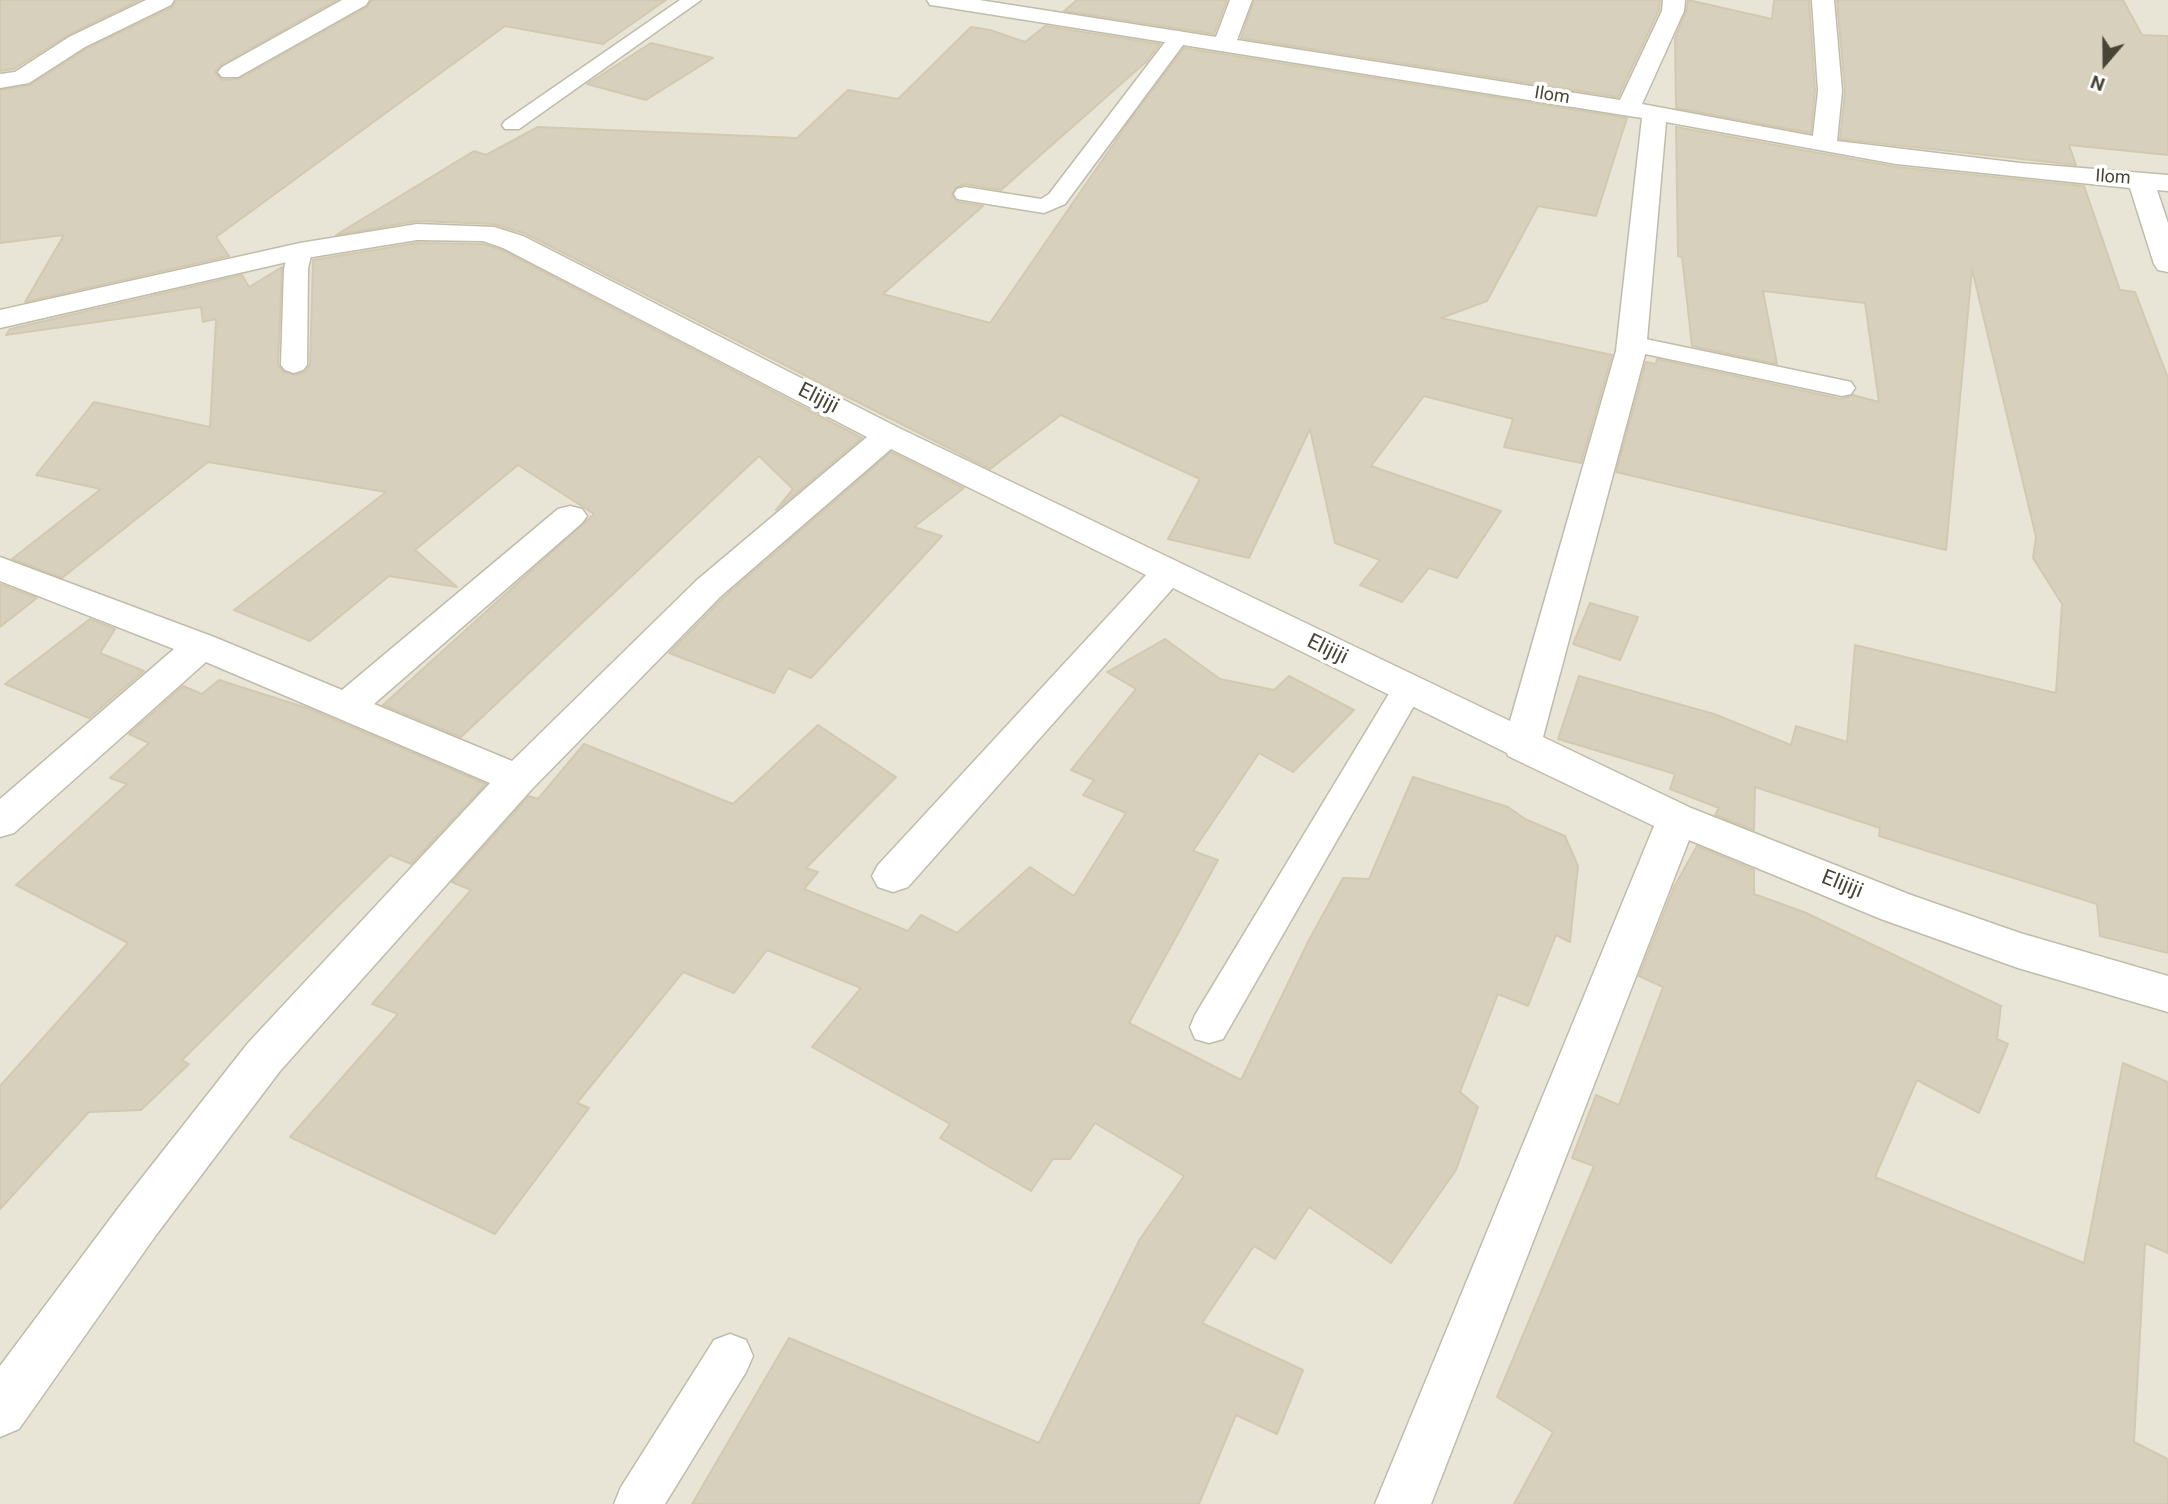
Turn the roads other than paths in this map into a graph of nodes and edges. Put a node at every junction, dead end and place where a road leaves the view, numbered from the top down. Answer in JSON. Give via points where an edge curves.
{"nodes":[{"id":1,"x":163,"y":0,"type":"edge"},
{"id":2,"x":358,"y":0,"type":"edge"},
{"id":3,"x":692,"y":0,"type":"edge"},
{"id":4,"x":938,"y":0,"type":"edge"},
{"id":5,"x":1241,"y":0,"type":"edge"},
{"id":6,"x":1674,"y":0,"type":"edge"},
{"id":7,"x":1822,"y":0,"type":"edge"},
{"id":8,"x":1179,"y":37,"type":"junction"},
{"id":9,"x":1225,"y":44,"type":"junction"},
{"id":10,"x":230,"y":72,"type":"dead end"},
{"id":11,"x":0,"y":81,"type":"edge"},
{"id":12,"x":1642,"y":111,"type":"junction"},
{"id":13,"x":512,"y":125,"type":"dead end"},
{"id":14,"x":1824,"y":146,"type":"junction"},
{"id":15,"x":2141,"y":181,"type":"junction"},
{"id":16,"x":2168,"y":183,"type":"edge"},
{"id":17,"x":964,"y":194,"type":"dead end"},
{"id":18,"x":300,"y":251,"type":"junction"},
{"id":19,"x":2168,"y":264,"type":"edge"},
{"id":20,"x":0,"y":319,"type":"edge"},
{"id":21,"x":1632,"y":344,"type":"junction"},
{"id":22,"x":294,"y":365,"type":"dead end"},
{"id":23,"x":1842,"y":388,"type":"dead end"},
{"id":24,"x":888,"y":435,"type":"junction"},
{"id":25,"x":570,"y":516,"type":"dead end"},
{"id":26,"x":0,"y":568,"type":"edge"},
{"id":27,"x":1167,"y":572,"type":"junction"},
{"id":28,"x":201,"y":646,"type":"junction"},
{"id":29,"x":1407,"y":690,"type":"junction"},
{"id":30,"x":346,"y":707,"type":"junction"},
{"id":31,"x":1522,"y":746,"type":"junction"},
{"id":32,"x":518,"y":779,"type":"junction"},
{"id":33,"x":1677,"y":819,"type":"junction"},
{"id":34,"x":0,"y":822,"type":"edge"},
{"id":35,"x":892,"y":876,"type":"dead end"},
{"id":36,"x":2168,"y":994,"type":"edge"},
{"id":37,"x":1209,"y":1027,"type":"dead end"},
{"id":38,"x":730,"y":1356,"type":"dead end"},
{"id":39,"x":0,"y":1410,"type":"edge"},
{"id":40,"x":638,"y":1504,"type":"edge"},
{"id":41,"x":1403,"y":1504,"type":"edge"}],
"edges":[{"from":1,"to":11,"type":"street","via":[[77,42],[22,78]]},
{"from":2,"to":10,"type":"street"},
{"from":3,"to":13,"type":"lane"},
{"from":4,"to":8,"type":"street","name":"Ilom"},
{"from":5,"to":9,"type":"street"},
{"from":6,"to":12,"type":"street"},
{"from":7,"to":14,"type":"street","via":[[1830,91]]},
{"from":8,"to":9,"type":"street","name":"Ilom"},
{"from":8,"to":17,"type":"lane","via":[[1057,199],[1044,206]]},
{"from":9,"to":12,"type":"street","name":"Ilom"},
{"from":12,"to":14,"type":"street","name":"Ilom"},
{"from":12,"to":21,"type":"street"},
{"from":14,"to":15,"type":"street","name":"Ilom","via":[[1955,165]]},
{"from":15,"to":16,"type":"street","name":"Ilom"},
{"from":15,"to":19,"type":"street"},
{"from":18,"to":20,"type":"street","name":"Elijiji"},
{"from":18,"to":22,"type":"lane"},
{"from":18,"to":24,"type":"street","name":"Elijiji","via":[[417,232],[485,233],[513,242]]},
{"from":21,"to":23,"type":"lane"},
{"from":21,"to":31,"type":"street"},
{"from":24,"to":27,"type":"street","name":"Elijiji"},
{"from":24,"to":32,"type":"street","via":[[709,588]]},
{"from":25,"to":30,"type":"street"},
{"from":26,"to":28,"type":"street"},
{"from":27,"to":29,"type":"street","name":"Elijiji"},
{"from":27,"to":35,"type":"street"},
{"from":28,"to":30,"type":"street"},
{"from":28,"to":34,"type":"street"},
{"from":29,"to":31,"type":"street","name":"Elijiji"},
{"from":29,"to":37,"type":"lane"},
{"from":30,"to":32,"type":"street"},
{"from":31,"to":33,"type":"street","name":"Elijiji"},
{"from":32,"to":39,"type":"street","via":[[264,1057]]},
{"from":33,"to":36,"type":"street","name":"Elijiji","via":[[1993,942]]},
{"from":33,"to":41,"type":"street"},
{"from":38,"to":40,"type":"lane"}]}
